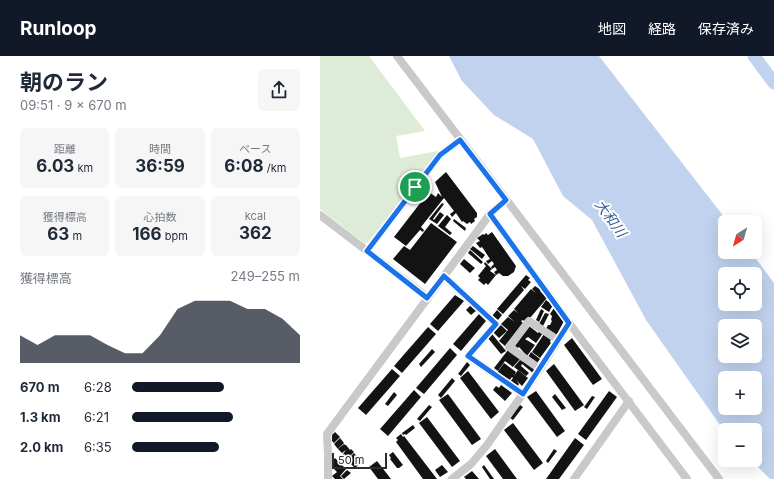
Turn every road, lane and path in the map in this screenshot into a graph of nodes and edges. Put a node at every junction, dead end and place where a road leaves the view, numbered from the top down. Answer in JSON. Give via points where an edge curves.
{"nodes":[{"id":1,"x":397,"y":56,"type":"edge"},
{"id":2,"x":460,"y":140,"type":"junction"},
{"id":3,"x":506,"y":200,"type":"junction"},
{"id":4,"x":490,"y":214,"type":"junction"},
{"id":5,"x":320,"y":215,"type":"edge"},
{"id":6,"x":367,"y":251,"type":"junction"},
{"id":7,"x":444,"y":276,"type":"junction"},
{"id":8,"x":427,"y":298,"type":"junction"},
{"id":9,"x":569,"y":323,"type":"junction"},
{"id":10,"x":558,"y":340,"type":"junction"},
{"id":11,"x":540,"y":369,"type":"junction"},
{"id":12,"x":523,"y":394,"type":"junction"},
{"id":13,"x":629,"y":401,"type":"junction"},
{"id":14,"x":328,"y":479,"type":"edge"},
{"id":15,"x":452,"y":479,"type":"edge"},
{"id":16,"x":574,"y":479,"type":"edge"},
{"id":17,"x":687,"y":479,"type":"edge"},
{"id":18,"x":719,"y":479,"type":"edge"}],
"edges":[{"from":1,"to":2,"type":"street"},
{"from":2,"to":3,"type":"street"},
{"from":2,"to":6,"type":"street","via":[[440,155]]},
{"from":3,"to":4,"type":"street"},
{"from":3,"to":18,"type":"street"},
{"from":4,"to":7,"type":"street"},
{"from":4,"to":9,"type":"street"},
{"from":5,"to":6,"type":"street"},
{"from":6,"to":8,"type":"street"},
{"from":7,"to":8,"type":"street"},
{"from":7,"to":12,"type":"street","via":[[496,324],[468,356]]},
{"from":8,"to":14,"type":"street","via":[[327,434]]},
{"from":9,"to":10,"type":"street"},
{"from":9,"to":13,"type":"street"},
{"from":10,"to":11,"type":"street"},
{"from":10,"to":11,"type":"street","via":[[530,321],[510,346]]},
{"from":11,"to":12,"type":"street"},
{"from":12,"to":15,"type":"street","via":[[471,464]]},
{"from":13,"to":16,"type":"street"},
{"from":13,"to":17,"type":"street"}]}
